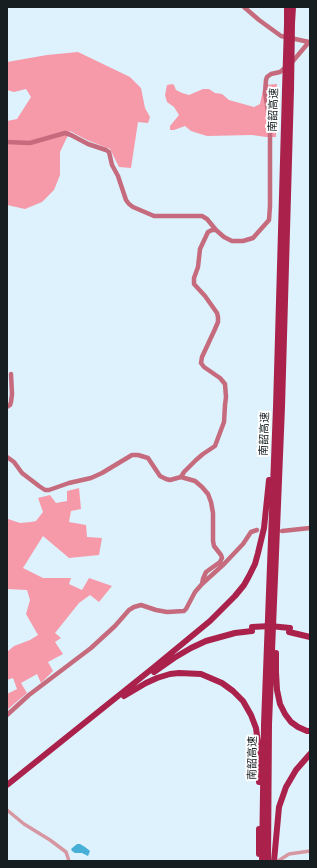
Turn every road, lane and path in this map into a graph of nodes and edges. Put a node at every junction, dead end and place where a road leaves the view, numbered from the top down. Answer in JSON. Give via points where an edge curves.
{"nodes":[{"id":1,"x":244,"y":7,"type":"edge"},
{"id":2,"x":287,"y":7,"type":"edge"},
{"id":3,"x":293,"y":7,"type":"edge"},
{"id":4,"x":290,"y":23,"type":"junction"},
{"id":5,"x":309,"y":42,"type":"edge"},
{"id":6,"x":288,"y":90,"type":"junction"},
{"id":7,"x":7,"y":142,"type":"edge"},
{"id":8,"x":216,"y":230,"type":"junction"},
{"id":9,"x":11,"y":374,"type":"dead end"},
{"id":10,"x":7,"y":407,"type":"edge"},
{"id":11,"x":276,"y":407,"type":"junction"},
{"id":12,"x":7,"y":457,"type":"edge"},
{"id":13,"x":181,"y":477,"type":"junction"},
{"id":14,"x":310,"y":528,"type":"edge"},
{"id":15,"x":257,"y":530,"type":"dead end"},
{"id":16,"x":282,"y":530,"type":"dead end"},
{"id":17,"x":276,"y":550,"type":"junction"},
{"id":18,"x":202,"y":584,"type":"junction"},
{"id":19,"x":252,"y":629,"type":"junction"},
{"id":20,"x":290,"y":630,"type":"junction"},
{"id":21,"x":310,"y":632,"type":"edge"},
{"id":22,"x":310,"y":637,"type":"edge"},
{"id":23,"x":160,"y":662,"type":"junction"},
{"id":24,"x":119,"y":699,"type":"junction"},
{"id":25,"x":7,"y":715,"type":"edge"},
{"id":26,"x":310,"y":731,"type":"edge"},
{"id":27,"x":310,"y":754,"type":"edge"},
{"id":28,"x":7,"y":785,"type":"edge"},
{"id":29,"x":7,"y":789,"type":"edge"},
{"id":30,"x":7,"y":810,"type":"edge"},
{"id":31,"x":263,"y":826,"type":"junction"},
{"id":32,"x":310,"y":851,"type":"edge"},
{"id":33,"x":69,"y":861,"type":"edge"},
{"id":34,"x":261,"y":861,"type":"edge"},
{"id":35,"x":268,"y":861,"type":"edge"},
{"id":36,"x":274,"y":861,"type":"edge"},
{"id":37,"x":278,"y":861,"type":"edge"}],
"edges":[{"from":1,"to":5,"type":"street","via":[[281,36]]},
{"from":2,"to":4,"type":"highway","name":"南韶高速"},
{"from":3,"to":4,"type":"highway","name":"南韶高速"},
{"from":4,"to":6,"type":"highway","name":"南韶高速","bridge":true},
{"from":5,"to":8,"type":"street","via":[[293,61],[280,72],[270,74],[266,80],[270,133],[269,220],[253,238],[243,241],[232,241]]},
{"from":6,"to":11,"type":"highway","name":"南韶高速"},
{"from":6,"to":17,"type":"highway","name":"南韶高速","via":[[282,407]]},
{"from":7,"to":8,"type":"street","via":[[30,143],[65,133],[71,135],[109,152],[126,200],[133,207],[154,216],[202,216]]},
{"from":8,"to":13,"type":"street","via":[[208,232],[200,249],[194,284],[218,317],[201,363],[225,384],[224,418],[215,446],[196,460]]},
{"from":9,"to":10,"type":"street","via":[[12,394],[10,405]]},
{"from":11,"to":23,"type":"highway","via":[[264,528],[255,564],[244,585],[232,600]]},
{"from":11,"to":31,"type":"highway","name":"南韶高速","via":[[264,724]]},
{"from":12,"to":13,"type":"street","via":[[22,473],[45,490],[97,475],[132,455],[148,458],[160,476],[166,479]]},
{"from":13,"to":18,"type":"street","via":[[195,481],[208,494],[213,513],[214,546],[222,558],[206,572]]},
{"from":14,"to":16,"type":"street"},
{"from":15,"to":18,"type":"street","via":[[251,532],[243,544]]},
{"from":17,"to":26,"type":"highway","via":[[277,690],[280,704],[291,722]]},
{"from":17,"to":31,"type":"highway","name":"南韶高速"},
{"from":18,"to":25,"type":"street","via":[[184,611],[167,612],[140,605],[129,610],[91,648]]},
{"from":19,"to":20,"type":"highway"},
{"from":19,"to":23,"type":"highway","via":[[229,630],[214,634]]},
{"from":19,"to":24,"type":"highway","via":[[206,641],[191,648]]},
{"from":20,"to":21,"type":"highway"},
{"from":20,"to":22,"type":"highway"},
{"from":23,"to":28,"type":"highway"},
{"from":24,"to":29,"type":"highway"},
{"from":24,"to":31,"type":"highway","via":[[157,678],[179,673],[201,674],[233,691],[243,701],[256,728]]},
{"from":27,"to":36,"type":"highway","via":[[286,787],[279,807]]},
{"from":30,"to":33,"type":"street","via":[[66,852]]},
{"from":31,"to":34,"type":"highway","via":[[258,845]]},
{"from":31,"to":35,"type":"highway","name":"南韶高速"},
{"from":32,"to":37,"type":"street","via":[[290,854]]}]}
